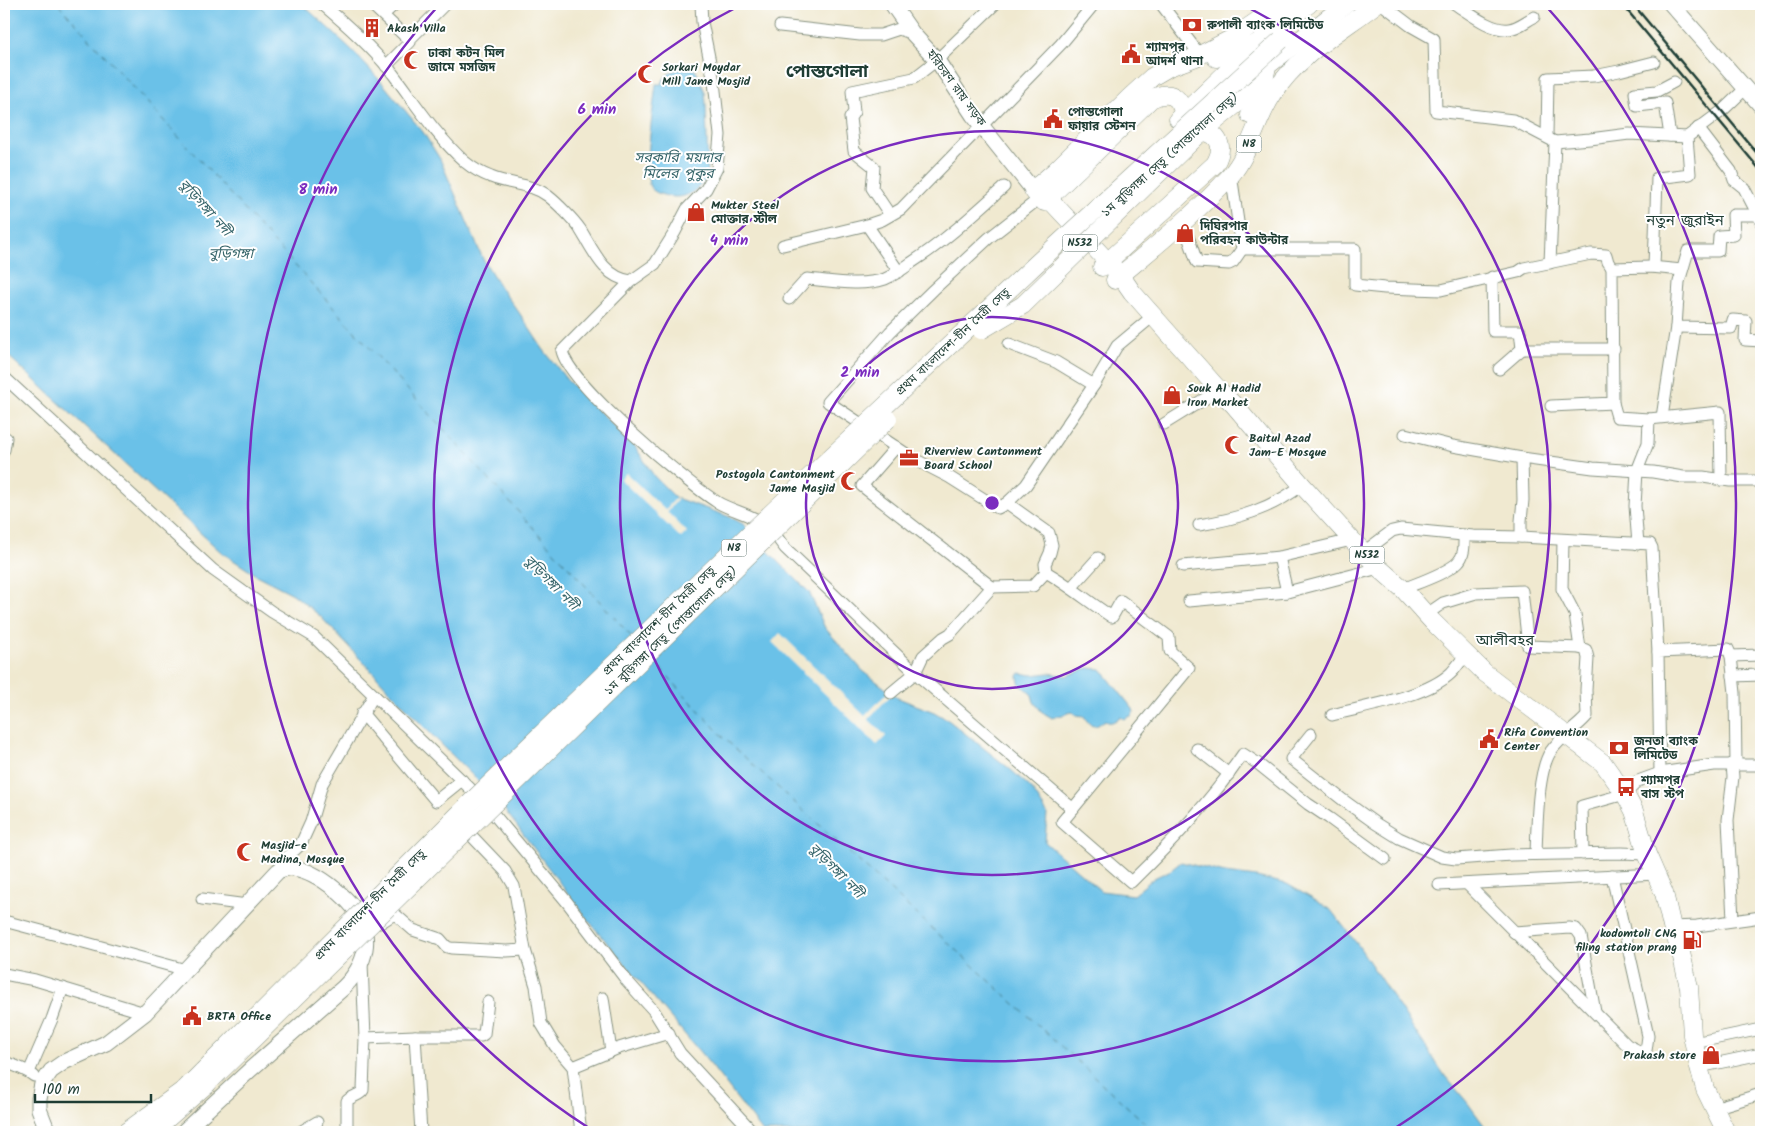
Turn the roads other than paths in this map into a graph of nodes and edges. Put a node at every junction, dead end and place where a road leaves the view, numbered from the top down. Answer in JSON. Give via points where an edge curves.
{"nodes":[{"id":1,"x":322,"y":4,"type":"edge"},
{"id":2,"x":371,"y":4,"type":"edge"},
{"id":3,"x":395,"y":4,"type":"edge"},
{"id":4,"x":445,"y":4,"type":"edge"},
{"id":5,"x":701,"y":4,"type":"edge"},
{"id":6,"x":892,"y":4,"type":"edge"},
{"id":7,"x":996,"y":4,"type":"edge"},
{"id":8,"x":1094,"y":4,"type":"edge"},
{"id":9,"x":1161,"y":4,"type":"edge"},
{"id":10,"x":1282,"y":4,"type":"edge"},
{"id":11,"x":1309,"y":4,"type":"edge"},
{"id":12,"x":1327,"y":4,"type":"edge"},
{"id":13,"x":1346,"y":4,"type":"edge"},
{"id":14,"x":1362,"y":4,"type":"edge"},
{"id":15,"x":1376,"y":4,"type":"edge"},
{"id":16,"x":1382,"y":4,"type":"edge"},
{"id":17,"x":1455,"y":4,"type":"edge"},
{"id":18,"x":1672,"y":4,"type":"edge"},
{"id":19,"x":383,"y":15,"type":"junction"},
{"id":20,"x":1534,"y":17,"type":"dead end"},
{"id":21,"x":780,"y":26,"type":"dead end"},
{"id":22,"x":913,"y":34,"type":"junction"},
{"id":23,"x":410,"y":40,"type":"junction"},
{"id":24,"x":1280,"y":40,"type":"junction"},
{"id":25,"x":1256,"y":44,"type":"junction"},
{"id":26,"x":1200,"y":55,"type":"junction"},
{"id":27,"x":937,"y":60,"type":"junction"},
{"id":28,"x":1654,"y":62,"type":"dead end"},
{"id":29,"x":386,"y":66,"type":"junction"},
{"id":30,"x":1265,"y":74,"type":"junction"},
{"id":31,"x":1674,"y":82,"type":"dead end"},
{"id":32,"x":1746,"y":88,"type":"junction"},
{"id":33,"x":1761,"y":106,"type":"edge"},
{"id":34,"x":983,"y":126,"type":"junction"},
{"id":35,"x":1190,"y":126,"type":"junction"},
{"id":36,"x":1698,"y":128,"type":"junction"},
{"id":37,"x":1670,"y":136,"type":"junction"},
{"id":38,"x":1687,"y":137,"type":"junction"},
{"id":39,"x":1551,"y":139,"type":"junction"},
{"id":40,"x":1231,"y":174,"type":"junction"},
{"id":41,"x":1004,"y":186,"type":"dead end"},
{"id":42,"x":1041,"y":195,"type":"junction"},
{"id":43,"x":890,"y":215,"type":"junction"},
{"id":44,"x":1760,"y":218,"type":"edge"},
{"id":45,"x":1183,"y":222,"type":"junction"},
{"id":46,"x":867,"y":225,"type":"junction"},
{"id":47,"x":783,"y":245,"type":"dead end"},
{"id":48,"x":1242,"y":249,"type":"junction"},
{"id":49,"x":1550,"y":263,"type":"junction"},
{"id":50,"x":1654,"y":267,"type":"junction"},
{"id":51,"x":1612,"y":268,"type":"junction"},
{"id":52,"x":1682,"y":270,"type":"junction"},
{"id":53,"x":898,"y":272,"type":"junction"},
{"id":54,"x":1111,"y":272,"type":"junction"},
{"id":55,"x":1492,"y":277,"type":"junction"},
{"id":56,"x":631,"y":281,"type":"junction"},
{"id":57,"x":789,"y":299,"type":"dead end"},
{"id":58,"x":1153,"y":316,"type":"junction"},
{"id":59,"x":978,"y":326,"type":"junction"},
{"id":60,"x":1676,"y":327,"type":"junction"},
{"id":61,"x":1761,"y":341,"type":"edge"},
{"id":62,"x":1009,"y":344,"type":"dead end"},
{"id":63,"x":1522,"y":349,"type":"junction"},
{"id":64,"x":1614,"y":349,"type":"junction"},
{"id":65,"x":1499,"y":369,"type":"dead end"},
{"id":66,"x":4,"y":377,"type":"edge"},
{"id":67,"x":1094,"y":384,"type":"junction"},
{"id":68,"x":1219,"y":390,"type":"junction"},
{"id":69,"x":1613,"y":403,"type":"junction"},
{"id":70,"x":1551,"y":406,"type":"dead end"},
{"id":71,"x":1662,"y":417,"type":"junction"},
{"id":72,"x":1649,"y":419,"type":"junction"},
{"id":73,"x":1164,"y":424,"type":"dead end"},
{"id":74,"x":1405,"y":434,"type":"dead end"},
{"id":75,"x":4,"y":437,"type":"edge"},
{"id":76,"x":896,"y":447,"type":"junction"},
{"id":77,"x":4,"y":450,"type":"edge"},
{"id":78,"x":1522,"y":458,"type":"junction"},
{"id":79,"x":1637,"y":471,"type":"junction"},
{"id":80,"x":1721,"y":480,"type":"junction"},
{"id":81,"x":1761,"y":481,"type":"edge"},
{"id":82,"x":1302,"y":485,"type":"junction"},
{"id":83,"x":1007,"y":503,"type":"junction"},
{"id":84,"x":1199,"y":526,"type":"dead end"},
{"id":85,"x":1464,"y":535,"type":"junction"},
{"id":86,"x":1522,"y":537,"type":"junction"},
{"id":87,"x":1563,"y":540,"type":"junction"},
{"id":88,"x":1638,"y":544,"type":"junction"},
{"id":89,"x":1358,"y":546,"type":"junction"},
{"id":90,"x":1279,"y":557,"type":"junction"},
{"id":91,"x":1098,"y":558,"type":"dead end"},
{"id":92,"x":1183,"y":566,"type":"dead end"},
{"id":93,"x":1379,"y":568,"type":"junction"},
{"id":94,"x":1046,"y":572,"type":"junction"},
{"id":95,"x":992,"y":587,"type":"junction"},
{"id":96,"x":1071,"y":588,"type":"junction"},
{"id":97,"x":1403,"y":588,"type":"junction"},
{"id":98,"x":1287,"y":592,"type":"junction"},
{"id":99,"x":1189,"y":601,"type":"dead end"},
{"id":100,"x":1426,"y":614,"type":"junction"},
{"id":101,"x":1580,"y":648,"type":"junction"},
{"id":102,"x":1658,"y":652,"type":"junction"},
{"id":103,"x":1466,"y":655,"type":"junction"},
{"id":104,"x":1761,"y":655,"type":"edge"},
{"id":105,"x":1731,"y":656,"type":"junction"},
{"id":106,"x":915,"y":673,"type":"junction"},
{"id":107,"x":1761,"y":675,"type":"edge"},
{"id":108,"x":1733,"y":676,"type":"junction"},
{"id":109,"x":890,"y":693,"type":"dead end"},
{"id":110,"x":374,"y":694,"type":"junction"},
{"id":111,"x":362,"y":714,"type":"junction"},
{"id":112,"x":1332,"y":715,"type":"dead end"},
{"id":113,"x":1311,"y":734,"type":"dead end"},
{"id":114,"x":1565,"y":734,"type":"junction"},
{"id":115,"x":1197,"y":749,"type":"dead end"},
{"id":116,"x":1734,"y":764,"type":"junction"},
{"id":117,"x":1761,"y":764,"type":"edge"},
{"id":118,"x":1660,"y":773,"type":"junction"},
{"id":119,"x":1229,"y":774,"type":"junction"},
{"id":120,"x":462,"y":780,"type":"junction"},
{"id":121,"x":1625,"y":794,"type":"junction"},
{"id":122,"x":482,"y":800,"type":"junction"},
{"id":123,"x":1073,"y":809,"type":"junction"},
{"id":124,"x":467,"y":830,"type":"junction"},
{"id":125,"x":1536,"y":854,"type":"junction"},
{"id":126,"x":1583,"y":854,"type":"junction"},
{"id":127,"x":1647,"y":854,"type":"junction"},
{"id":128,"x":1385,"y":859,"type":"dead end"},
{"id":129,"x":278,"y":871,"type":"junction"},
{"id":130,"x":1656,"y":874,"type":"junction"},
{"id":131,"x":1612,"y":876,"type":"junction"},
{"id":132,"x":1467,"y":884,"type":"junction"},
{"id":133,"x":1439,"y":885,"type":"dead end"},
{"id":134,"x":202,"y":899,"type":"dead end"},
{"id":135,"x":247,"y":905,"type":"junction"},
{"id":136,"x":1761,"y":917,"type":"edge"},
{"id":137,"x":1733,"y":920,"type":"junction"},
{"id":138,"x":4,"y":921,"type":"edge"},
{"id":139,"x":362,"y":921,"type":"junction"},
{"id":140,"x":1672,"y":927,"type":"junction"},
{"id":141,"x":1514,"y":932,"type":"junction"},
{"id":142,"x":526,"y":950,"type":"junction"},
{"id":143,"x":362,"y":964,"type":"junction"},
{"id":144,"x":186,"y":970,"type":"junction"},
{"id":145,"x":4,"y":974,"type":"edge"},
{"id":146,"x":63,"y":988,"type":"junction"},
{"id":147,"x":603,"y":998,"type":"dead end"},
{"id":148,"x":488,"y":1002,"type":"dead end"},
{"id":149,"x":1595,"y":1012,"type":"junction"},
{"id":150,"x":145,"y":1013,"type":"junction"},
{"id":151,"x":1761,"y":1029,"type":"edge"},
{"id":152,"x":669,"y":1033,"type":"junction"},
{"id":153,"x":415,"y":1036,"type":"junction"},
{"id":154,"x":365,"y":1038,"type":"junction"},
{"id":155,"x":1694,"y":1043,"type":"junction"},
{"id":156,"x":612,"y":1052,"type":"junction"},
{"id":157,"x":1761,"y":1054,"type":"edge"},
{"id":158,"x":4,"y":1062,"type":"edge"},
{"id":159,"x":573,"y":1067,"type":"junction"},
{"id":160,"x":1699,"y":1067,"type":"junction"},
{"id":161,"x":29,"y":1072,"type":"junction"},
{"id":162,"x":208,"y":1075,"type":"junction"},
{"id":163,"x":42,"y":1084,"type":"junction"},
{"id":164,"x":1761,"y":1094,"type":"edge"},
{"id":165,"x":1714,"y":1108,"type":"junction"},
{"id":166,"x":318,"y":1122,"type":"dead end"},
{"id":167,"x":48,"y":1132,"type":"edge"},
{"id":168,"x":126,"y":1132,"type":"edge"},
{"id":169,"x":152,"y":1132,"type":"edge"},
{"id":170,"x":182,"y":1132,"type":"edge"},
{"id":171,"x":300,"y":1132,"type":"edge"},
{"id":172,"x":349,"y":1132,"type":"edge"},
{"id":173,"x":421,"y":1132,"type":"edge"},
{"id":174,"x":581,"y":1132,"type":"edge"},
{"id":175,"x":752,"y":1132,"type":"edge"},
{"id":176,"x":1726,"y":1132,"type":"edge"}],
"edges":[{"from":1,"to":29,"type":"street"},
{"from":2,"to":19,"type":"street"},
{"from":3,"to":19,"type":"street"},
{"from":4,"to":23,"type":"street"},
{"from":5,"to":56,"type":"street","via":[[720,135],[717,168],[706,189],[687,208],[655,264]]},
{"from":6,"to":22,"type":"main road","name":"হরিচরণ রায় সড়ক"},
{"from":7,"to":27,"type":"street"},
{"from":8,"to":34,"type":"street","via":[[1061,44]]},
{"from":9,"to":26,"type":"street"},
{"from":10,"to":26,"type":"highway","via":[[1250,28]]},
{"from":11,"to":25,"type":"highway"},
{"from":12,"to":24,"type":"highway","number":"N8"},
{"from":13,"to":30,"type":"highway","number":"N8"},
{"from":14,"to":30,"type":"highway"},
{"from":15,"to":40,"type":"highway","number":"N8","via":[[1314,50],[1280,84],[1266,106],[1241,161]]},
{"from":16,"to":39,"type":"street","via":[[1411,26],[1434,38],[1436,111],[1513,120]]},
{"from":17,"to":20,"type":"street","via":[[1499,28],[1509,29]]},
{"from":18,"to":32,"type":"main road"},
{"from":19,"to":23,"type":"street"},
{"from":21,"to":22,"type":"street","via":[[860,35],[881,35],[900,29]]},
{"from":22,"to":27,"type":"main road","name":"হরিচরণ রায় সড়ক"},
{"from":23,"to":29,"type":"street"},
{"from":24,"to":25,"type":"highway"},
{"from":24,"to":35,"type":"highway","number":"N8","bridge":true},
{"from":25,"to":35,"type":"highway"},
{"from":25,"to":42,"type":"highway","via":[[1228,53],[1161,84]]},
{"from":26,"to":42,"type":"highway","via":[[1152,77],[1055,171]]},
{"from":27,"to":34,"type":"main road","name":"হরিচরণ রায় সড়ক"},
{"from":27,"to":43,"type":"street","via":[[914,78],[852,91],[854,112],[850,118],[854,151],[874,167],[872,188]]},
{"from":28,"to":39,"type":"street","via":[[1594,76],[1548,78]]},
{"from":29,"to":56,"type":"street","via":[[428,121],[466,162],[491,178],[526,185],[549,196],[578,227],[605,268],[622,280]]},
{"from":30,"to":35,"type":"highway","name":"১ম বুড়িগঙ্গা সেতু (পোস্তাগোলা সেতু)","number":"N8"},
{"from":30,"to":54,"type":"highway","via":[[1237,148],[1228,161]]},
{"from":31,"to":37,"type":"street","via":[[1657,91],[1635,93],[1637,106],[1665,103]]},
{"from":32,"to":33,"type":"main road"},
{"from":32,"to":36,"type":"street"},
{"from":34,"to":42,"type":"main road","name":"হরিচরণ রায় সড়ক","via":[[1019,173]]},
{"from":34,"to":43,"type":"street","via":[[902,209]]},
{"from":35,"to":42,"type":"highway","via":[[1176,98],[1164,94],[1151,98]]},
{"from":35,"to":54,"type":"highway","via":[[1215,136],[1220,154],[1215,164]]},
{"from":35,"to":59,"type":"highway","name":"১ম বুড়িগঙ্গা সেতু (পোস্তাগোলা সেতু)","number":"N8","bridge":true,"via":[[1085,232]]},
{"from":36,"to":38,"type":"street"},
{"from":36,"to":44,"type":"street","via":[[1734,180],[1744,188]]},
{"from":37,"to":38,"type":"street"},
{"from":37,"to":39,"type":"street","via":[[1629,134]]},
{"from":38,"to":50,"type":"street","via":[[1690,174],[1657,178]]},
{"from":39,"to":49,"type":"street"},
{"from":40,"to":45,"type":"highway","number":"N8"},
{"from":40,"to":48,"type":"street"},
{"from":41,"to":53,"type":"street","via":[[957,229]]},
{"from":42,"to":54,"type":"highway","number":"N532"},
{"from":42,"to":76,"type":"street","via":[[933,290],[890,332],[828,402]]},
{"from":43,"to":46,"type":"street"},
{"from":44,"to":52,"type":"street","via":[[1733,215],[1734,235],[1718,236],[1718,251],[1688,251]]},
{"from":45,"to":48,"type":"street","via":[[1197,262],[1229,264]]},
{"from":45,"to":54,"type":"highway","number":"N8"},
{"from":46,"to":47,"type":"street"},
{"from":46,"to":53,"type":"street"},
{"from":48,"to":55,"type":"street","via":[[1355,249],[1355,285],[1441,290]]},
{"from":49,"to":51,"type":"street","via":[[1599,254],[1606,255]]},
{"from":49,"to":55,"type":"street"},
{"from":50,"to":51,"type":"street"},
{"from":50,"to":52,"type":"street"},
{"from":51,"to":64,"type":"street"},
{"from":52,"to":60,"type":"street"},
{"from":53,"to":57,"type":"street","via":[[884,279],[864,282],[808,279]]},
{"from":54,"to":58,"type":"highway","number":"N532"},
{"from":55,"to":63,"type":"street","via":[[1493,331],[1520,331]]},
{"from":56,"to":106,"type":"street","via":[[562,351],[564,360],[612,414],[659,457],[718,502],[767,525],[785,548]]},
{"from":58,"to":67,"type":"street","via":[[1117,346]]},
{"from":58,"to":68,"type":"highway","number":"N532"},
{"from":59,"to":124,"type":"highway","name":"১ম বুড়িগঙ্গা সেতু (পোস্তাগোলা সেতু)","number":"N8","bridge":true,"via":[[891,416]]},
{"from":59,"to":162,"type":"highway","name":"প্রথম বাংলাদেশ-চীন মৈত্রী সেতু","number":"N8","bridge":true,"via":[[748,535],[473,800]]},
{"from":60,"to":61,"type":"street","via":[[1731,328],[1733,320],[1746,321],[1745,340]]},
{"from":60,"to":71,"type":"street"},
{"from":62,"to":67,"type":"street","via":[[1056,362]]},
{"from":63,"to":64,"type":"street"},
{"from":63,"to":65,"type":"street"},
{"from":64,"to":69,"type":"street"},
{"from":66,"to":110,"type":"street","via":[[214,570],[272,612],[314,637]]},
{"from":67,"to":83,"type":"street","via":[[1026,485]]},
{"from":68,"to":73,"type":"street"},
{"from":68,"to":82,"type":"highway","number":"N532"},
{"from":69,"to":70,"type":"street"},
{"from":69,"to":72,"type":"street","via":[[1617,417]]},
{"from":71,"to":72,"type":"street"},
{"from":71,"to":80,"type":"street","via":[[1720,412]]},
{"from":72,"to":79,"type":"street","via":[[1648,443]]},
{"from":74,"to":78,"type":"street"},
{"from":75,"to":77,"type":"street"},
{"from":76,"to":83,"type":"street","via":[[998,508]]},
{"from":76,"to":95,"type":"street","via":[[862,486]]},
{"from":78,"to":79,"type":"street"},
{"from":78,"to":86,"type":"street"},
{"from":79,"to":80,"type":"street"},
{"from":79,"to":88,"type":"street"},
{"from":80,"to":81,"type":"street"},
{"from":82,"to":84,"type":"street","via":[[1289,496],[1258,510]]},
{"from":82,"to":89,"type":"highway","number":"N532"},
{"from":83,"to":94,"type":"street","via":[[1048,533],[1052,545],[1045,564]]},
{"from":85,"to":86,"type":"street"},
{"from":85,"to":89,"type":"street","via":[[1401,529]]},
{"from":85,"to":97,"type":"street","via":[[1464,551],[1458,562],[1443,572]]},
{"from":86,"to":87,"type":"street"},
{"from":87,"to":88,"type":"street"},
{"from":87,"to":101,"type":"street","via":[[1562,589],[1575,614]]},
{"from":88,"to":102,"type":"street","via":[[1650,544],[1652,548]]},
{"from":89,"to":90,"type":"street"},
{"from":89,"to":93,"type":"highway","number":"N532"},
{"from":90,"to":92,"type":"street"},
{"from":90,"to":98,"type":"street"},
{"from":91,"to":96,"type":"street"},
{"from":93,"to":97,"type":"highway","number":"N532"},
{"from":93,"to":98,"type":"street"},
{"from":94,"to":95,"type":"street","via":[[1032,586]]},
{"from":94,"to":96,"type":"street"},
{"from":95,"to":106,"type":"street","via":[[950,634],[923,656]]},
{"from":96,"to":123,"type":"street","via":[[1112,617],[1121,602],[1169,637],[1170,651],[1189,668]]},
{"from":97,"to":100,"type":"highway","number":"N532"},
{"from":98,"to":99,"type":"street"},
{"from":100,"to":101,"type":"street","via":[[1443,603],[1476,593],[1522,591],[1528,646]]},
{"from":100,"to":103,"type":"highway","number":"N532"},
{"from":101,"to":114,"type":"street","via":[[1586,650],[1588,658],[1588,716]]},
{"from":102,"to":105,"type":"street","via":[[1728,650]]},
{"from":102,"to":118,"type":"street"},
{"from":103,"to":112,"type":"street","via":[[1451,673],[1422,690]]},
{"from":103,"to":114,"type":"highway","number":"N532"},
{"from":104,"to":105,"type":"street"},
{"from":105,"to":108,"type":"street"},
{"from":106,"to":109,"type":"street"},
{"from":106,"to":123,"type":"street"},
{"from":107,"to":108,"type":"street"},
{"from":108,"to":116,"type":"street"},
{"from":110,"to":111,"type":"street"},
{"from":110,"to":120,"type":"street"},
{"from":111,"to":120,"type":"street","via":[[436,801]]},
{"from":111,"to":129,"type":"street","via":[[322,784],[301,844],[283,861]]},
{"from":113,"to":125,"type":"street","via":[[1291,759],[1399,838],[1442,858]]},
{"from":114,"to":121,"type":"highway","number":"N532","via":[[1604,763]]},
{"from":114,"to":125,"type":"street","via":[[1550,752],[1543,770]]},
{"from":115,"to":119,"type":"street"},
{"from":116,"to":117,"type":"street"},
{"from":116,"to":118,"type":"street"},
{"from":116,"to":137,"type":"street","via":[[1728,820]]},
{"from":118,"to":121,"type":"street","via":[[1638,781]]},
{"from":119,"to":123,"type":"street","via":[[1177,836],[1131,882],[1062,822]]},
{"from":119,"to":128,"type":"street","via":[[1243,754]]},
{"from":120,"to":122,"type":"street"},
{"from":121,"to":126,"type":"street","via":[[1582,806]]},
{"from":121,"to":127,"type":"highway","number":"N532","via":[[1634,811]]},
{"from":122,"to":139,"type":"street"},
{"from":122,"to":152,"type":"street"},
{"from":124,"to":142,"type":"street","via":[[505,871],[514,886]]},
{"from":124,"to":162,"type":"highway","name":"১ম বুড়িগঙ্গা সেতু (পোস্তাগোলা সেতু)","number":"N8","bridge":true},
{"from":125,"to":126,"type":"street"},
{"from":126,"to":127,"type":"street"},
{"from":127,"to":130,"type":"highway","number":"N532"},
{"from":129,"to":135,"type":"main road"},
{"from":129,"to":139,"type":"main road","via":[[295,868],[324,881],[339,893]]},
{"from":130,"to":131,"type":"street"},
{"from":130,"to":140,"type":"highway","number":"N532"},
{"from":131,"to":132,"type":"street"},
{"from":131,"to":149,"type":"street","via":[[1648,1036],[1646,1051],[1639,1052],[1627,1045]]},
{"from":132,"to":133,"type":"street"},
{"from":132,"to":141,"type":"street"},
{"from":134,"to":135,"type":"street"},
{"from":135,"to":144,"type":"main road"},
{"from":136,"to":137,"type":"street"},
{"from":137,"to":140,"type":"street"},
{"from":138,"to":144,"type":"street"},
{"from":139,"to":142,"type":"street","via":[[380,923],[396,916],[412,930],[440,939],[451,948]]},
{"from":139,"to":143,"type":"main road","via":[[365,941]]},
{"from":140,"to":155,"type":"highway","number":"N532","via":[[1689,987]]},
{"from":141,"to":149,"type":"street"},
{"from":141,"to":149,"type":"street","via":[[1576,930],[1581,936]]},
{"from":142,"to":159,"type":"street","via":[[536,986],[541,1023]]},
{"from":143,"to":154,"type":"street"},
{"from":143,"to":170,"type":"main road","via":[[343,988]]},
{"from":144,"to":150,"type":"main road"},
{"from":145,"to":146,"type":"street"},
{"from":146,"to":150,"type":"street"},
{"from":146,"to":161,"type":"street"},
{"from":147,"to":156,"type":"street"},
{"from":148,"to":153,"type":"street","via":[[486,1027],[481,1036]]},
{"from":150,"to":163,"type":"main road","via":[[106,1043],[64,1062],[51,1071]]},
{"from":151,"to":155,"type":"street"},
{"from":152,"to":156,"type":"street"},
{"from":152,"to":175,"type":"street","via":[[680,1053]]},
{"from":153,"to":154,"type":"street"},
{"from":153,"to":173,"type":"street"},
{"from":154,"to":172,"type":"street","via":[[363,1090],[347,1101]]},
{"from":155,"to":160,"type":"highway","number":"N532"},
{"from":156,"to":159,"type":"street"},
{"from":157,"to":160,"type":"street"},
{"from":158,"to":161,"type":"street"},
{"from":159,"to":174,"type":"street"},
{"from":160,"to":165,"type":"highway","number":"N532"},
{"from":161,"to":163,"type":"street"},
{"from":162,"to":168,"type":"highway","number":"N8"},
{"from":162,"to":169,"type":"highway","number":"N8","via":[[195,1096]]},
{"from":163,"to":167,"type":"main road","via":[[39,1109]]},
{"from":164,"to":165,"type":"street"},
{"from":165,"to":176,"type":"highway","number":"N532"},
{"from":166,"to":171,"type":"street"}]}
